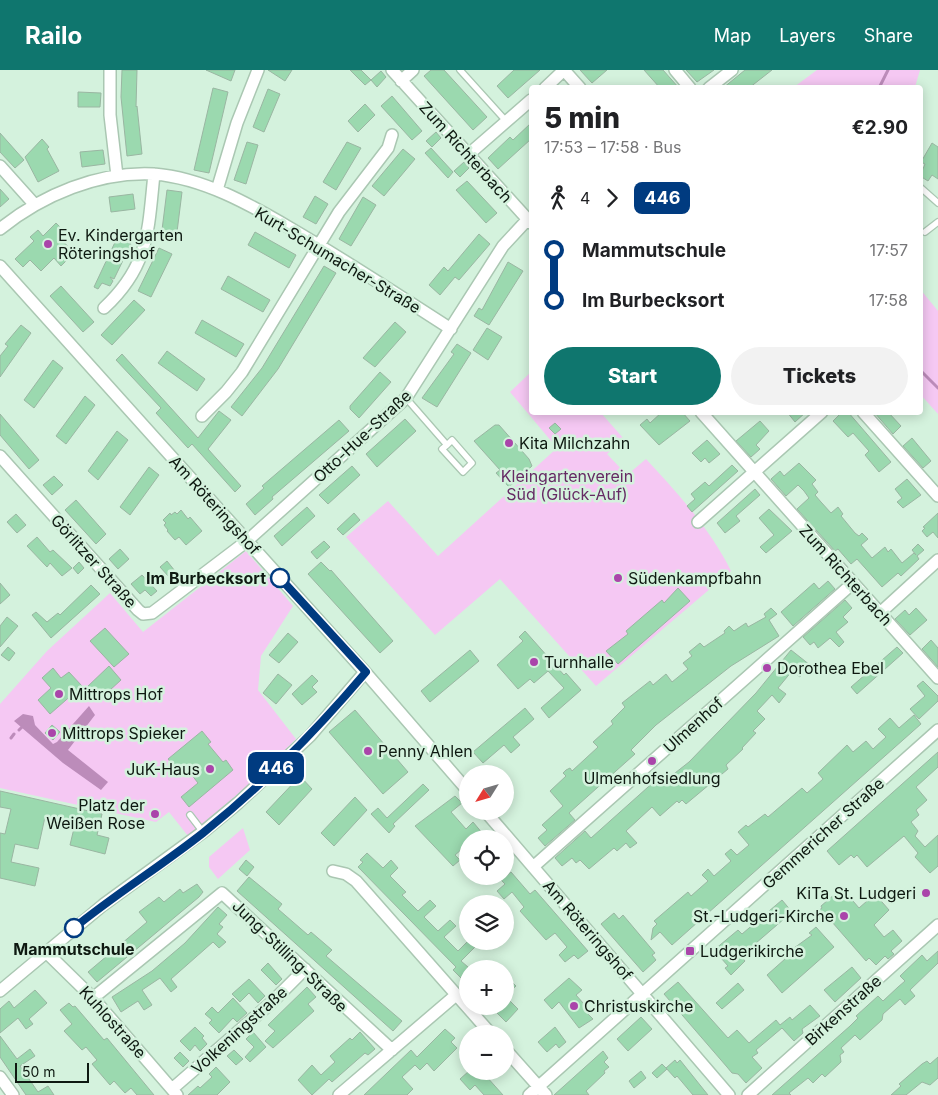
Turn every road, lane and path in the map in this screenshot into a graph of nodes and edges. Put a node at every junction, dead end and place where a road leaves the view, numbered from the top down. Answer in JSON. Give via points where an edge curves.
{"nodes":[{"id":1,"x":110,"y":70,"type":"edge"},
{"id":2,"x":258,"y":70,"type":"edge"},
{"id":3,"x":392,"y":70,"type":"edge"},
{"id":4,"x":414,"y":70,"type":"edge"},
{"id":5,"x":460,"y":70,"type":"edge"},
{"id":6,"x":564,"y":70,"type":"edge"},
{"id":7,"x":675,"y":70,"type":"edge"},
{"id":8,"x":732,"y":70,"type":"edge"},
{"id":9,"x":401,"y":81,"type":"junction"},
{"id":10,"x":548,"y":85,"type":"edge"},
{"id":11,"x":577,"y":85,"type":"edge"},
{"id":12,"x":688,"y":85,"type":"edge"},
{"id":13,"x":713,"y":85,"type":"edge"},
{"id":14,"x":529,"y":102,"type":"edge"},
{"id":15,"x":507,"y":122,"type":"junction"},
{"id":16,"x":392,"y":136,"type":"dead end"},
{"id":17,"x":469,"y":154,"type":"junction"},
{"id":18,"x":0,"y":166,"type":"edge"},
{"id":19,"x":154,"y":174,"type":"junction"},
{"id":20,"x":117,"y":176,"type":"junction"},
{"id":21,"x":217,"y":190,"type":"junction"},
{"id":22,"x":923,"y":190,"type":"edge"},
{"id":23,"x":938,"y":202,"type":"edge"},
{"id":24,"x":35,"y":205,"type":"junction"},
{"id":25,"x":529,"y":220,"type":"edge"},
{"id":26,"x":529,"y":222,"type":"edge"},
{"id":27,"x":938,"y":222,"type":"edge"},
{"id":28,"x":0,"y":229,"type":"edge"},
{"id":29,"x":925,"y":232,"type":"dead end"},
{"id":30,"x":319,"y":244,"type":"junction"},
{"id":31,"x":0,"y":266,"type":"edge"},
{"id":32,"x":104,"y":308,"type":"dead end"},
{"id":33,"x":451,"y":329,"type":"junction"},
{"id":34,"x":406,"y":398,"type":"junction"},
{"id":35,"x":705,"y":415,"type":"edge"},
{"id":36,"x":819,"y":415,"type":"edge"},
{"id":37,"x":866,"y":415,"type":"edge"},
{"id":38,"x":202,"y":416,"type":"dead end"},
{"id":39,"x":446,"y":445,"type":"junction"},
{"id":40,"x":0,"y":456,"type":"edge"},
{"id":41,"x":754,"y":471,"type":"junction"},
{"id":42,"x":938,"y":496,"type":"edge"},
{"id":43,"x":698,"y":522,"type":"dead end"},
{"id":44,"x":247,"y":541,"type":"junction"},
{"id":45,"x":938,"y":560,"type":"edge"},
{"id":46,"x":853,"y":583,"type":"junction"},
{"id":47,"x":880,"y":613,"type":"junction"},
{"id":48,"x":366,"y":672,"type":"junction"},
{"id":49,"x":938,"y":678,"type":"edge"},
{"id":50,"x":938,"y":730,"type":"edge"},
{"id":51,"x":459,"y":780,"type":"edge"},
{"id":52,"x":190,"y":814,"type":"dead end"},
{"id":53,"x":493,"y":820,"type":"edge"},
{"id":54,"x":203,"y":832,"type":"junction"},
{"id":55,"x":533,"y":867,"type":"junction"},
{"id":56,"x":333,"y":871,"type":"dead end"},
{"id":57,"x":938,"y":925,"type":"edge"},
{"id":58,"x":46,"y":952,"type":"junction"},
{"id":59,"x":305,"y":969,"type":"junction"},
{"id":60,"x":0,"y":991,"type":"edge"},
{"id":61,"x":642,"y":993,"type":"junction"},
{"id":62,"x":456,"y":995,"type":"junction"},
{"id":63,"x":93,"y":998,"type":"junction"},
{"id":64,"x":483,"y":1025,"type":"edge"},
{"id":65,"x":392,"y":1050,"type":"junction"},
{"id":66,"x":514,"y":1059,"type":"edge"},
{"id":67,"x":0,"y":1077,"type":"edge"},
{"id":68,"x":542,"y":1091,"type":"edge"},
{"id":69,"x":175,"y":1092,"type":"edge"},
{"id":70,"x":13,"y":1095,"type":"edge"},
{"id":71,"x":339,"y":1095,"type":"edge"},
{"id":72,"x":530,"y":1095,"type":"edge"},
{"id":73,"x":729,"y":1095,"type":"edge"},
{"id":74,"x":748,"y":1095,"type":"edge"}],
"edges":[{"from":1,"to":20,"type":"street","via":[[110,115]]},
{"from":2,"to":21,"type":"street","via":[[237,123]]},
{"from":3,"to":9,"type":"street","name":"Zum Richterbach"},
{"from":4,"to":9,"type":"street"},
{"from":5,"to":15,"type":"lane"},
{"from":6,"to":10,"type":"street"},
{"from":6,"to":11,"type":"street"},
{"from":7,"to":12,"type":"street"},
{"from":8,"to":13,"type":"street"},
{"from":9,"to":17,"type":"street","name":"Zum Richterbach"},
{"from":14,"to":15,"type":"street"},
{"from":15,"to":17,"type":"street"},
{"from":16,"to":30,"type":"street","via":[[388,148],[354,189]]},
{"from":17,"to":25,"type":"street","name":"Zum Richterbach"},
{"from":18,"to":24,"type":"street"},
{"from":19,"to":20,"type":"street","name":"Kurt-Schumacher-Straße"},
{"from":19,"to":21,"type":"street","name":"Kurt-Schumacher-Straße"},
{"from":19,"to":32,"type":"street","via":[[144,251],[133,275]]},
{"from":20,"to":24,"type":"street","name":"Kurt-Schumacher-Straße","via":[[76,186]]},
{"from":21,"to":30,"type":"street","name":"Kurt-Schumacher-Straße"},
{"from":22,"to":23,"type":"lane"},
{"from":24,"to":28,"type":"street","name":"Kurt-Schumacher-Straße"},
{"from":26,"to":33,"type":"street","name":"Otto-Hue-Straße","via":[[503,246]]},
{"from":27,"to":29,"type":"lane"},
{"from":30,"to":33,"type":"street","name":"Kurt-Schumacher-Straße"},
{"from":30,"to":38,"type":"street","via":[[242,372]]},
{"from":31,"to":44,"type":"street","name":"Am Röteringshof"},
{"from":33,"to":34,"type":"street","name":"Otto-Hue-Straße"},
{"from":34,"to":39,"type":"lane"},
{"from":34,"to":44,"type":"street","name":"Otto-Hue-Straße"},
{"from":35,"to":41,"type":"street","name":"Zum Richterbach"},
{"from":36,"to":41,"type":"street"},
{"from":37,"to":42,"type":"street"},
{"from":39,"to":39,"type":"lane","via":[[452,440],[472,464],[463,472],[442,449]]},
{"from":40,"to":44,"type":"street","name":"Görlitzer Straße","via":[[143,614],[154,612]]},
{"from":41,"to":43,"type":"street"},
{"from":41,"to":46,"type":"street","name":"Zum Richterbach"},
{"from":44,"to":48,"type":"street","name":"Am Röteringshof"},
{"from":45,"to":47,"type":"street"},
{"from":46,"to":47,"type":"street","name":"Zum Richterbach"},
{"from":46,"to":55,"type":"street","name":"Ulmenhof"},
{"from":47,"to":49,"type":"street","name":"Zum Richterbach"},
{"from":48,"to":51,"type":"street","name":"Am Röteringshof"},
{"from":48,"to":54,"type":"street","via":[[310,736]]},
{"from":50,"to":61,"type":"street","name":"Gemmericher Straße"},
{"from":52,"to":54,"type":"lane"},
{"from":53,"to":55,"type":"street","name":"Am Röteringshof"},
{"from":54,"to":58,"type":"street","via":[[103,905]]},
{"from":55,"to":61,"type":"street","name":"Am Röteringshof"},
{"from":56,"to":62,"type":"street","via":[[346,874],[356,882]]},
{"from":57,"to":74,"type":"street","name":"Birkenstraße"},
{"from":58,"to":60,"type":"street"},
{"from":58,"to":63,"type":"street","name":"Kuhlostraße"},
{"from":59,"to":63,"type":"street","name":"Jung-Stilling-Straße","via":[[220,893]]},
{"from":59,"to":65,"type":"street","name":"Jung-Stilling-Straße"},
{"from":59,"to":69,"type":"street","name":"Volkeningstraße"},
{"from":61,"to":68,"type":"street","name":"Gemmericher Straße"},
{"from":61,"to":73,"type":"street","name":"Am Röteringshof"},
{"from":62,"to":64,"type":"street"},
{"from":62,"to":65,"type":"street"},
{"from":63,"to":69,"type":"street","name":"Kuhlostraße"},
{"from":65,"to":71,"type":"street"},
{"from":66,"to":68,"type":"street"},
{"from":67,"to":70,"type":"street"},
{"from":68,"to":72,"type":"street","name":"Gemmericher Straße"}]}
